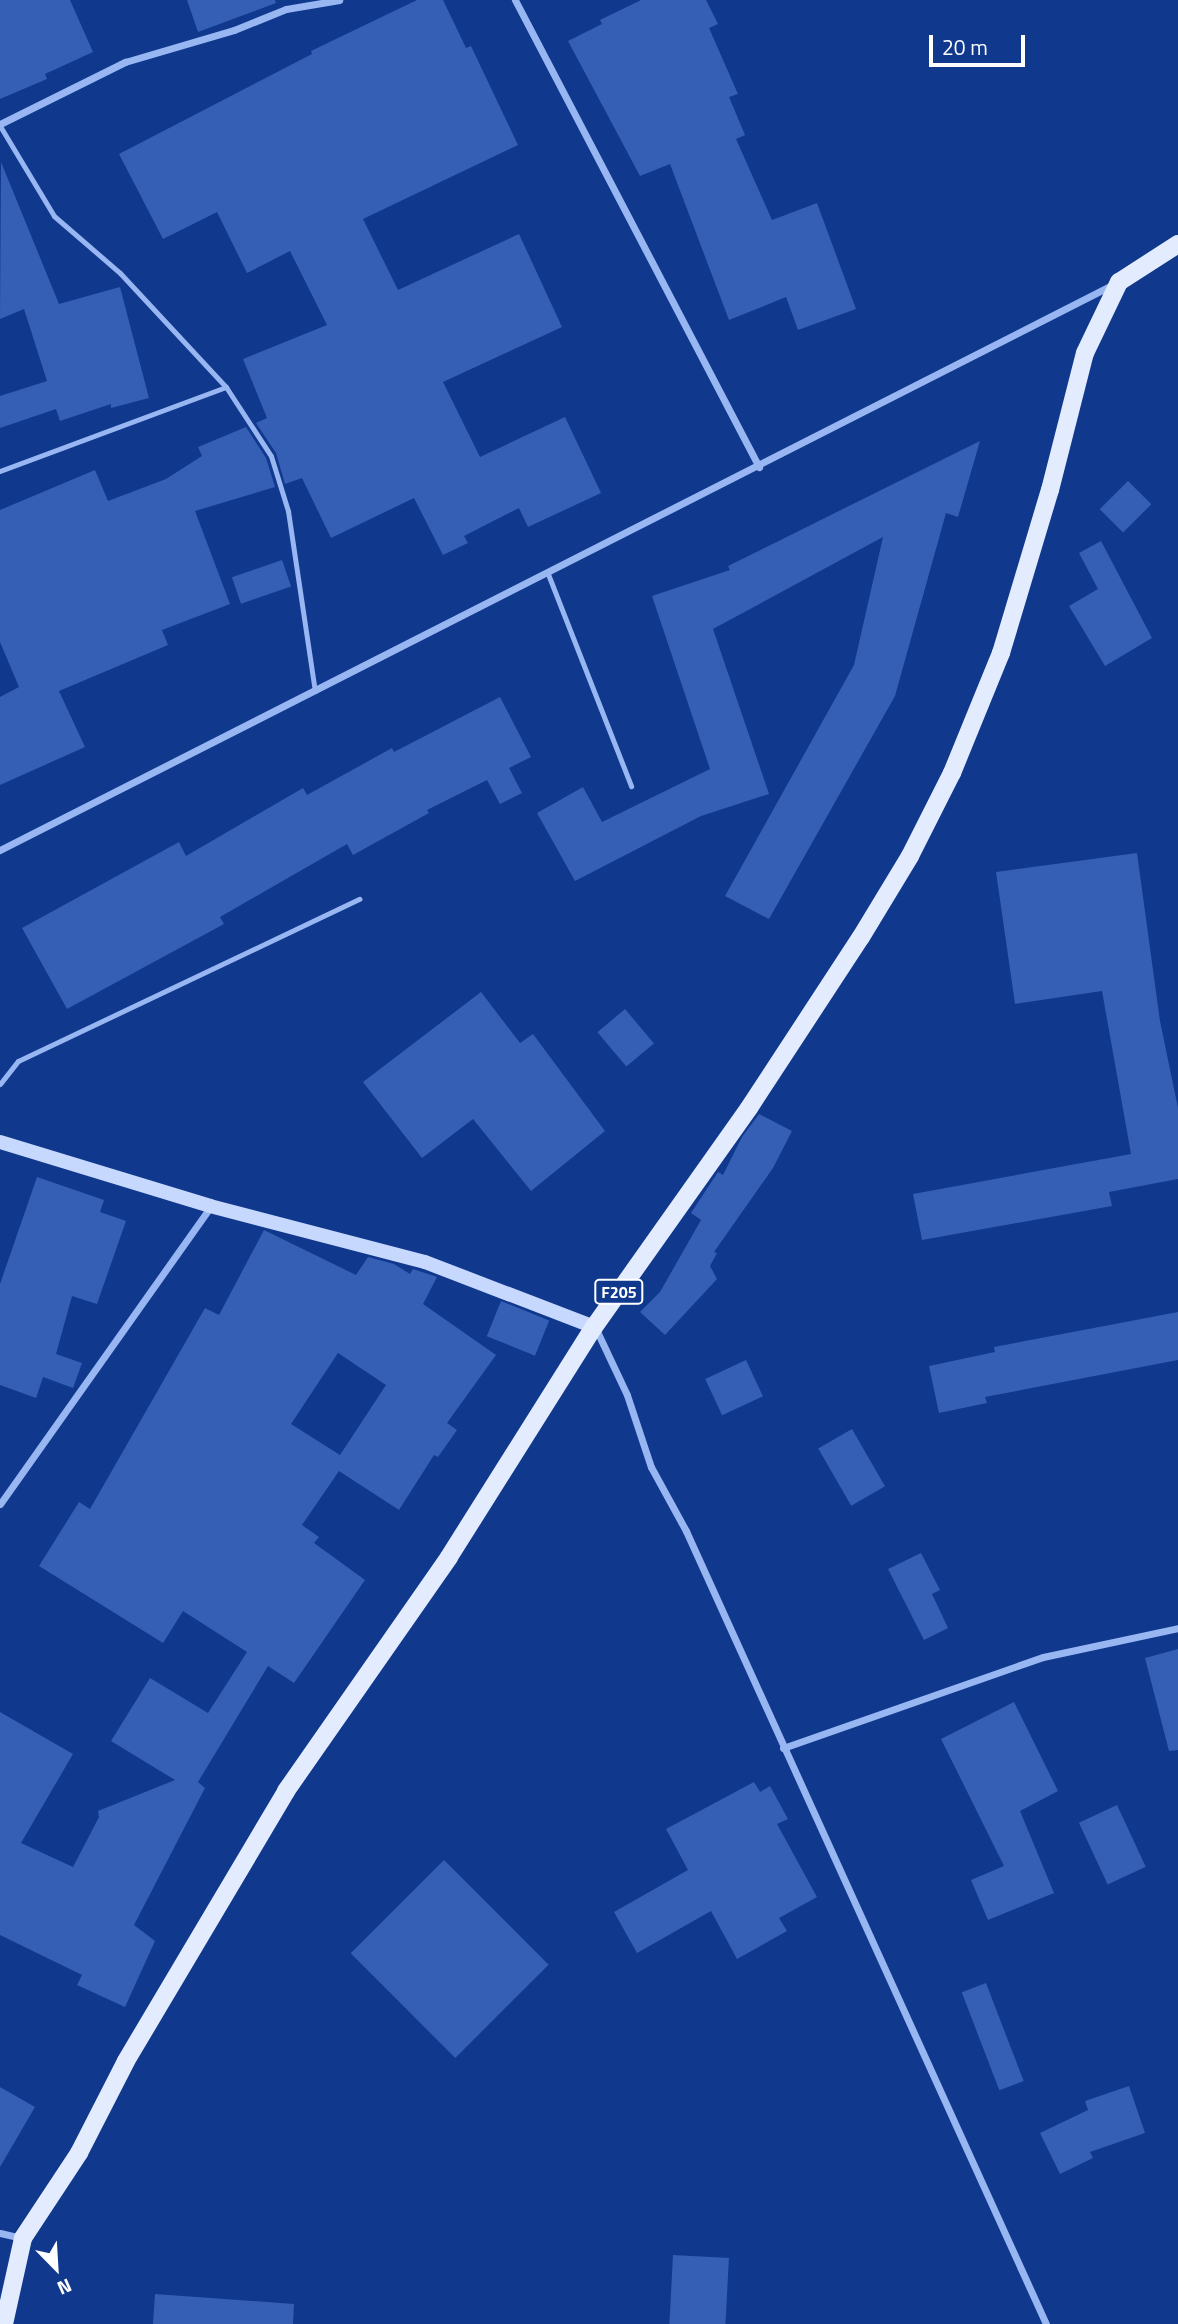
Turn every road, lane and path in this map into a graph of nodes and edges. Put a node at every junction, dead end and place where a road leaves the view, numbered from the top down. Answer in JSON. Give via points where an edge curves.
{"nodes":[{"id":1,"x":339,"y":0,"type":"edge"},
{"id":2,"x":515,"y":0,"type":"edge"},
{"id":3,"x":0,"y":125,"type":"edge"},
{"id":4,"x":1178,"y":244,"type":"edge"},
{"id":5,"x":1119,"y":282,"type":"junction"},
{"id":6,"x":226,"y":387,"type":"junction"},
{"id":7,"x":759,"y":467,"type":"junction"},
{"id":8,"x":0,"y":471,"type":"edge"},
{"id":9,"x":548,"y":574,"type":"junction"},
{"id":10,"x":315,"y":691,"type":"junction"},
{"id":11,"x":631,"y":786,"type":"dead end"},
{"id":12,"x":0,"y":850,"type":"edge"},
{"id":13,"x":359,"y":899,"type":"dead end"},
{"id":14,"x":0,"y":1084,"type":"edge"},
{"id":15,"x":0,"y":1142,"type":"edge"},
{"id":16,"x":210,"y":1206,"type":"junction"},
{"id":17,"x":594,"y":1327,"type":"junction"},
{"id":18,"x":0,"y":1504,"type":"edge"},
{"id":19,"x":1178,"y":1628,"type":"edge"},
{"id":20,"x":783,"y":1748,"type":"junction"},
{"id":21,"x":0,"y":2232,"type":"edge"},
{"id":22,"x":23,"y":2238,"type":"junction"},
{"id":23,"x":4,"y":2324,"type":"edge"},
{"id":24,"x":1046,"y":2324,"type":"edge"}],
"edges":[{"from":1,"to":3,"type":"street","via":[[286,9],[234,30],[125,62]]},
{"from":2,"to":7,"type":"street"},
{"from":3,"to":6,"type":"lane","via":[[54,216],[120,273]]},
{"from":4,"to":5,"type":"main road"},
{"from":5,"to":7,"type":"street"},
{"from":5,"to":17,"type":"main road","number":"F205","via":[[1085,353],[1001,653],[952,773],[910,856],[749,1108]]},
{"from":6,"to":8,"type":"lane"},
{"from":6,"to":10,"type":"lane","via":[[271,456],[288,511]]},
{"from":7,"to":9,"type":"street"},
{"from":9,"to":10,"type":"street"},
{"from":9,"to":11,"type":"lane"},
{"from":10,"to":12,"type":"street"},
{"from":13,"to":14,"type":"lane","via":[[18,1061]]},
{"from":15,"to":16,"type":"street"},
{"from":16,"to":17,"type":"street","via":[[425,1262]]},
{"from":16,"to":18,"type":"street"},
{"from":17,"to":20,"type":"street","via":[[627,1395],[651,1466],[686,1531]]},
{"from":17,"to":22,"type":"main road","number":"F205","via":[[449,1557],[286,1791],[133,2050],[79,2153]]},
{"from":19,"to":20,"type":"street","via":[[1043,1657]]},
{"from":20,"to":24,"type":"street"},
{"from":21,"to":22,"type":"street"},
{"from":22,"to":23,"type":"main road","number":"F205"}]}
